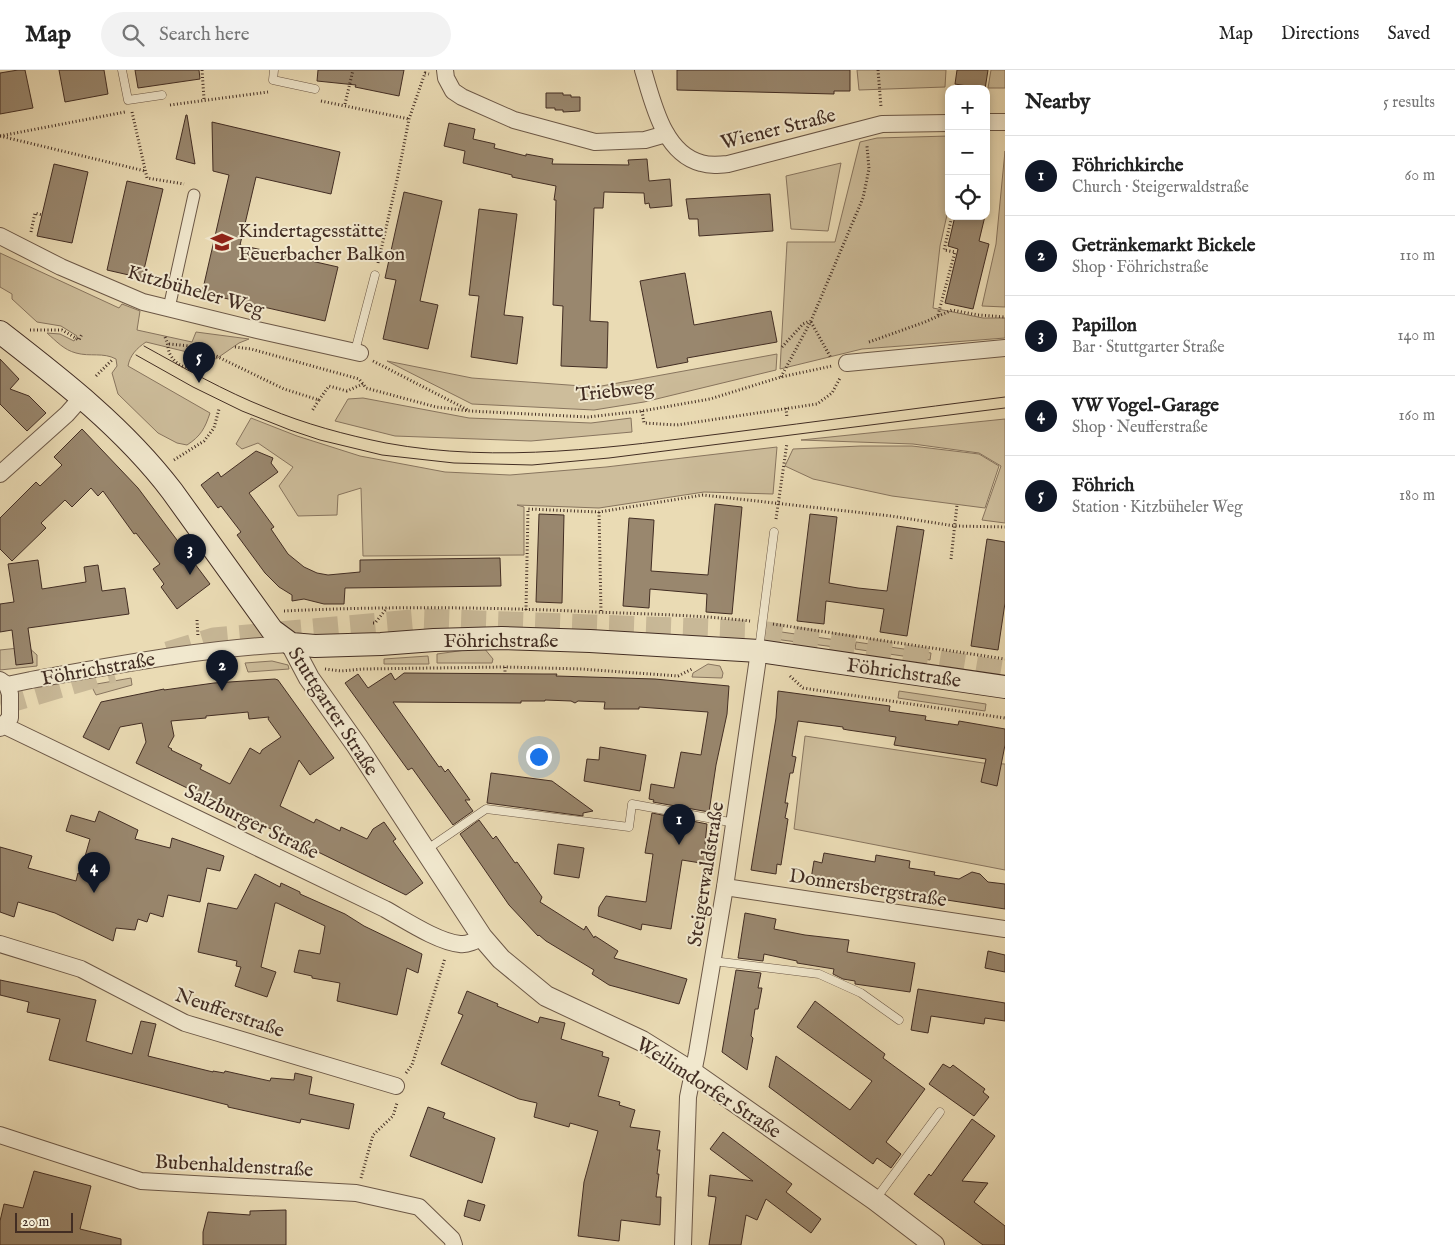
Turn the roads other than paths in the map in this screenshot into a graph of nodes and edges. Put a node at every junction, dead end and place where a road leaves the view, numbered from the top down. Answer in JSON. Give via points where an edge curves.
{"nodes":[{"id":1,"x":122,"y":70,"type":"edge"},
{"id":2,"x":274,"y":70,"type":"edge"},
{"id":3,"x":643,"y":70,"type":"edge"},
{"id":4,"x":445,"y":74,"type":"edge"},
{"id":5,"x":315,"y":89,"type":"dead end"},
{"id":6,"x":162,"y":95,"type":"dead end"},
{"id":7,"x":990,"y":122,"type":"edge"},
{"id":8,"x":1005,"y":122,"type":"edge"},
{"id":9,"x":945,"y":123,"type":"edge"},
{"id":10,"x":666,"y":134,"type":"junction"},
{"id":11,"x":194,"y":195,"type":"road end"},
{"id":12,"x":0,"y":236,"type":"edge"},
{"id":13,"x":376,"y":275,"type":"road end"},
{"id":14,"x":169,"y":308,"type":"junction"},
{"id":15,"x":0,"y":332,"type":"edge"},
{"id":16,"x":1005,"y":348,"type":"edge"},
{"id":17,"x":358,"y":352,"type":"joint"},
{"id":18,"x":841,"y":364,"type":"road end"},
{"id":19,"x":82,"y":397,"type":"junction"},
{"id":20,"x":0,"y":474,"type":"edge"},
{"id":21,"x":774,"y":532,"type":"road end"},
{"id":22,"x":292,"y":644,"type":"junction"},
{"id":23,"x":759,"y":651,"type":"junction"},
{"id":24,"x":4,"y":683,"type":"edge"},
{"id":25,"x":1005,"y":687,"type":"edge"},
{"id":26,"x":2,"y":727,"type":"edge"},
{"id":27,"x":735,"y":823,"type":"junction"},
{"id":28,"x":426,"y":850,"type":"junction"},
{"id":29,"x":725,"y":887,"type":"junction"},
{"id":30,"x":1005,"y":929,"type":"edge"},
{"id":31,"x":482,"y":937,"type":"junction"},
{"id":32,"x":0,"y":944,"type":"edge"},
{"id":33,"x":713,"y":961,"type":"junction"},
{"id":34,"x":899,"y":1020,"type":"dead end"},
{"id":35,"x":692,"y":1072,"type":"junction"},
{"id":36,"x":396,"y":1086,"type":"dead end"},
{"id":37,"x":940,"y":1112,"type":"dead end"},
{"id":38,"x":0,"y":1136,"type":"edge"},
{"id":39,"x":875,"y":1200,"type":"junction"},
{"id":40,"x":454,"y":1245,"type":"edge"},
{"id":41,"x":683,"y":1245,"type":"edge"},
{"id":42,"x":934,"y":1245,"type":"edge"}],
"edges":[{"from":1,"to":6,"type":"lane","via":[[128,100]]},
{"from":2,"to":5,"type":"lane","via":[[272,80]]},
{"from":3,"to":10,"type":"street","name":"Wiener Straße","via":[[656,114]]},
{"from":4,"to":10,"type":"street","via":[[453,91],[462,97],[514,120],[595,142],[645,140]]},
{"from":7,"to":8,"type":"street"},
{"from":9,"to":10,"type":"street","name":"Wiener Straße","via":[[882,124],[728,164],[713,165],[690,159]]},
{"from":11,"to":14,"type":"street"},
{"from":12,"to":14,"type":"street","name":"Kitzbüheler Weg","via":[[144,302]]},
{"from":13,"to":17,"type":"lane"},
{"from":14,"to":17,"type":"street","name":"Kitzbüheler Weg"},
{"from":15,"to":19,"type":"main road","name":"Stuttgarter Straße"},
{"from":16,"to":18,"type":"street"},
{"from":19,"to":20,"type":"street"},
{"from":19,"to":22,"type":"main road","name":"Stuttgarter Straße","via":[[119,430],[158,472],[272,630]]},
{"from":21,"to":23,"type":"lane"},
{"from":22,"to":23,"type":"main road","name":"Föhrichstraße","via":[[315,646],[502,638]]},
{"from":22,"to":24,"type":"street","name":"Föhrichstraße","via":[[184,654]]},
{"from":22,"to":28,"type":"street","name":"Stuttgarter Straße","via":[[309,678]]},
{"from":23,"to":25,"type":"main road","name":"Föhrichstraße"},
{"from":23,"to":27,"type":"street","name":"Steigerwaldstraße"},
{"from":24,"to":26,"type":"street","via":[[10,694],[11,708],[10,718]]},
{"from":26,"to":31,"type":"street","name":"Salzburger Straße","via":[[385,909],[437,937],[460,944],[473,943]]},
{"from":27,"to":28,"type":"lane","via":[[632,804],[629,827],[486,809]]},
{"from":27,"to":29,"type":"street","name":"Steigerwaldstraße"},
{"from":28,"to":31,"type":"street","name":"Stuttgarter Straße"},
{"from":29,"to":30,"type":"street","name":"Donnersbergstraße"},
{"from":29,"to":33,"type":"street","name":"Steigerwaldstraße"},
{"from":31,"to":35,"type":"street","name":"Weilimdorfer Straße","via":[[501,959],[546,996],[642,1041]]},
{"from":32,"to":36,"type":"street","name":"Neufferstraße","via":[[81,969],[185,1023]]},
{"from":33,"to":34,"type":"lane","via":[[819,974],[861,993]]},
{"from":33,"to":35,"type":"street","name":"Steigerwaldstraße"},
{"from":35,"to":39,"type":"street","name":"Weilimdorfer Straße"},
{"from":35,"to":41,"type":"street","name":"Steigerwaldstraße","via":[[688,1097]]},
{"from":37,"to":39,"type":"lane"},
{"from":38,"to":40,"type":"street","name":"Bubenhaldenstraße","via":[[140,1181],[356,1193],[419,1208],[452,1239]]},
{"from":39,"to":42,"type":"street","name":"Weilimdorfer Straße"}]}
